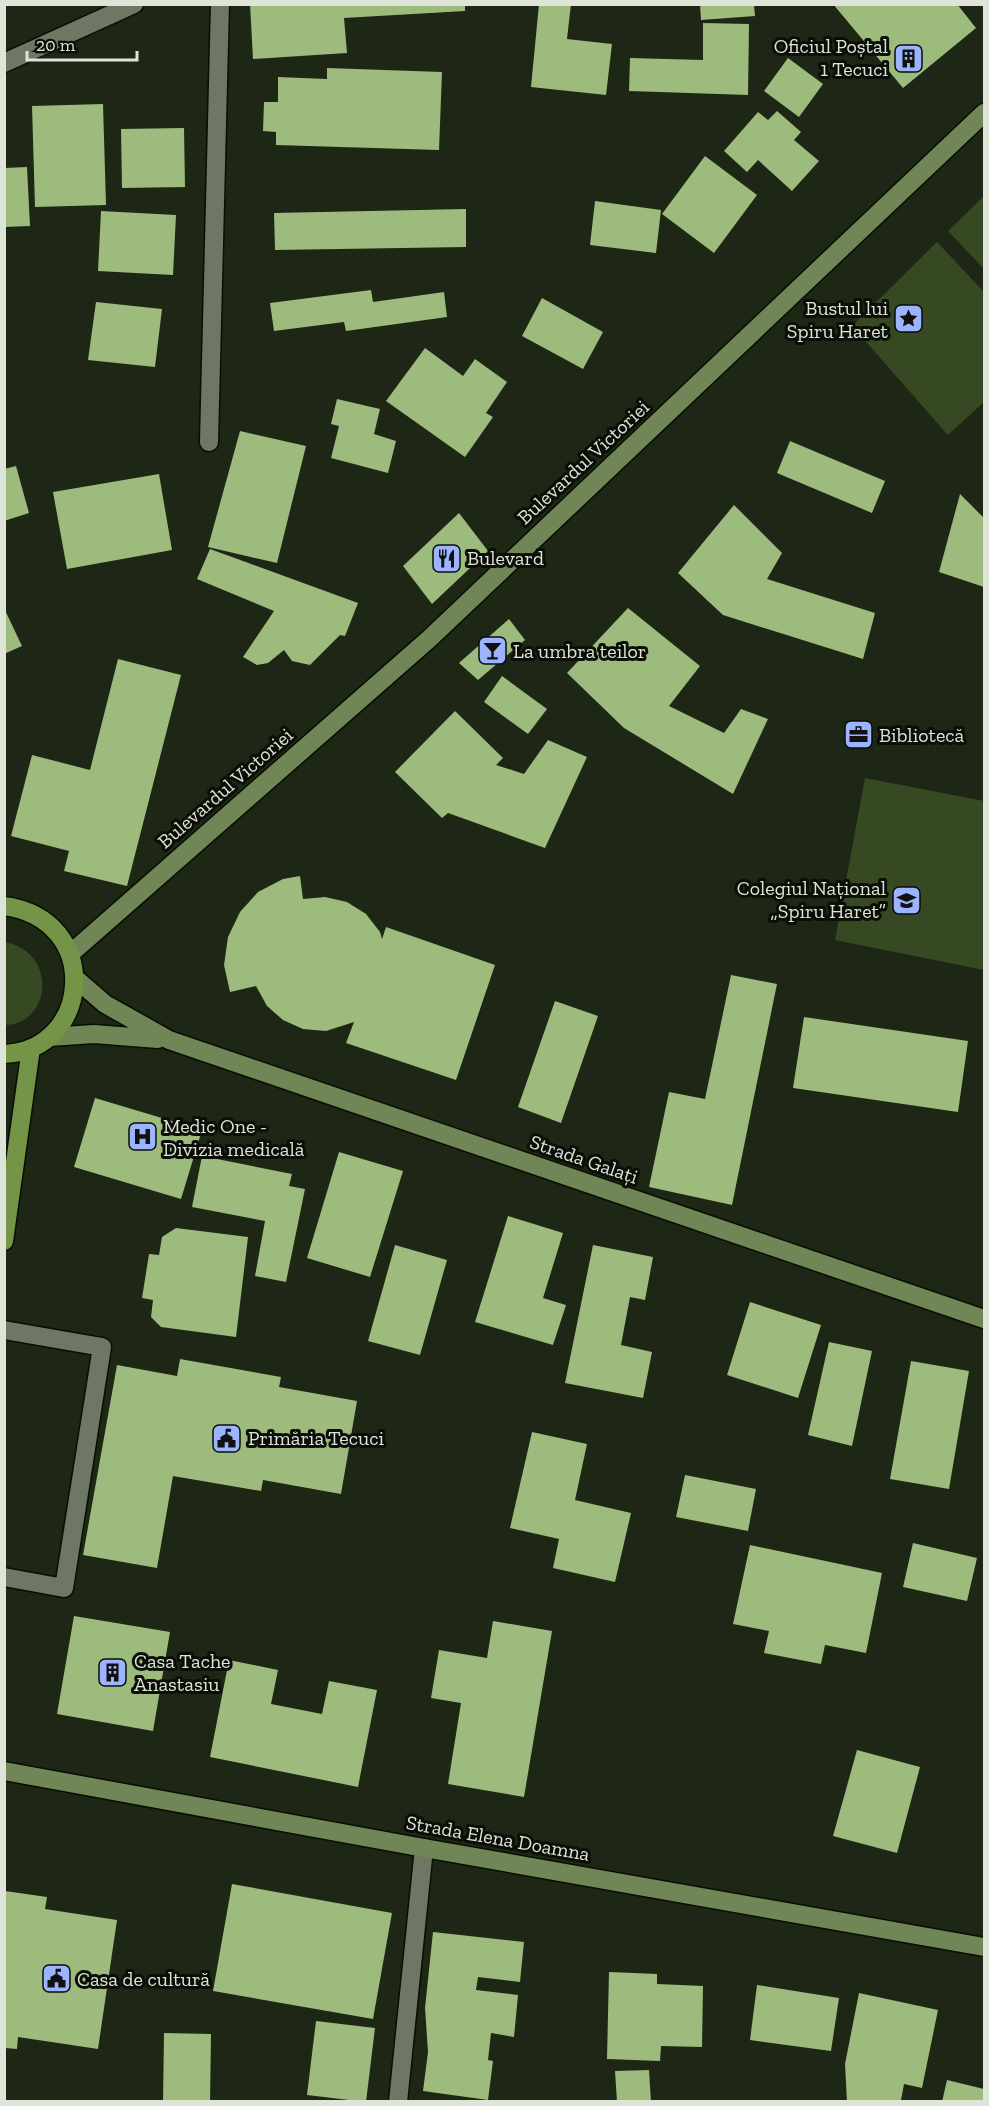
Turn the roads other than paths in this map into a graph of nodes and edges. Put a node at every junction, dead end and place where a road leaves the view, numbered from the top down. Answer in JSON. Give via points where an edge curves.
{"nodes":[{"id":1,"x":134,"y":4,"type":"edge"},
{"id":2,"x":220,"y":4,"type":"edge"},
{"id":3,"x":4,"y":63,"type":"edge"},
{"id":4,"x":984,"y":113,"type":"edge"},
{"id":5,"x":209,"y":442,"type":"dead end"},
{"id":6,"x":4,"y":906,"type":"edge"},
{"id":7,"x":70,"y":954,"type":"junction"},
{"id":8,"x":75,"y":978,"type":"junction"},
{"id":9,"x":49,"y":1037,"type":"junction"},
{"id":10,"x":169,"y":1040,"type":"junction"},
{"id":11,"x":31,"y":1048,"type":"junction"},
{"id":12,"x":4,"y":1054,"type":"edge"},
{"id":13,"x":4,"y":1241,"type":"edge"},
{"id":14,"x":984,"y":1319,"type":"edge"},
{"id":15,"x":4,"y":1330,"type":"edge"},
{"id":16,"x":4,"y":1577,"type":"edge"},
{"id":17,"x":4,"y":1771,"type":"edge"},
{"id":18,"x":424,"y":1848,"type":"junction"},
{"id":19,"x":984,"y":1947,"type":"edge"},
{"id":20,"x":398,"y":2102,"type":"edge"}],
"edges":[{"from":1,"to":3,"type":"street"},
{"from":2,"to":5,"type":"street"},
{"from":4,"to":7,"type":"street","name":"Bulevardul Victoriei","via":[[429,639]]},
{"from":6,"to":7,"type":"main road","via":[[21,908],[42,918],[59,933]]},
{"from":7,"to":8,"type":"main road"},
{"from":8,"to":9,"type":"main road","via":[[71,1004]]},
{"from":8,"to":10,"type":"street","name":"Strada Galați","via":[[105,1004]]},
{"from":9,"to":10,"type":"street","name":"Strada Galați","via":[[94,1034]]},
{"from":9,"to":11,"type":"main road"},
{"from":10,"to":14,"type":"street","name":"Strada Galați"},
{"from":11,"to":12,"type":"main road"},
{"from":11,"to":13,"type":"main road"},
{"from":15,"to":16,"type":"street","via":[[102,1347],[64,1588]]},
{"from":17,"to":18,"type":"street","name":"Strada Elena Doamna"},
{"from":18,"to":19,"type":"street","name":"Strada Elena Doamna"},
{"from":18,"to":20,"type":"street"}]}
